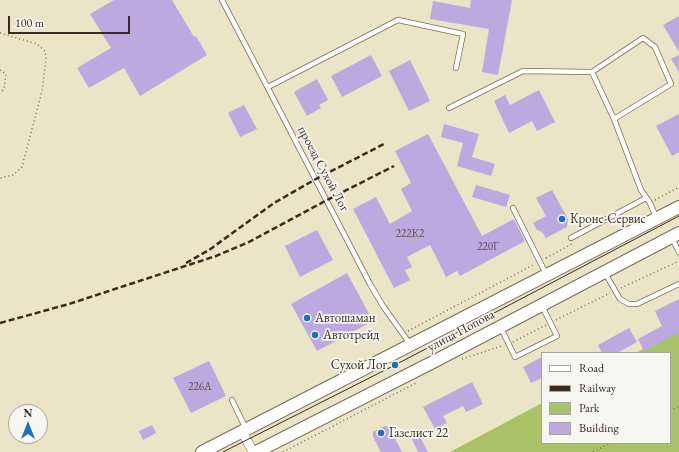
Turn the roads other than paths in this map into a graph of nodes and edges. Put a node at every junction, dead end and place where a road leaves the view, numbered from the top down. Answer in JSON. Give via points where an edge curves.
{"nodes":[{"id":1,"x":222,"y":0,"type":"edge"},
{"id":2,"x":456,"y":68,"type":"dead end"},
{"id":3,"x":592,"y":72,"type":"junction"},
{"id":4,"x":268,"y":87,"type":"junction"},
{"id":5,"x":449,"y":108,"type":"dead end"},
{"id":6,"x":614,"y":119,"type":"junction"},
{"id":7,"x":646,"y":198,"type":"junction"},
{"id":8,"x":679,"y":207,"type":"edge"},
{"id":9,"x":513,"y":208,"type":"dead end"},
{"id":10,"x":657,"y":219,"type":"junction"},
{"id":11,"x":675,"y":235,"type":"edge"},
{"id":12,"x":571,"y":238,"type":"dead end"},
{"id":13,"x":679,"y":252,"type":"edge"},
{"id":14,"x":605,"y":271,"type":"junction"},
{"id":15,"x":547,"y":275,"type":"junction"},
{"id":16,"x":679,"y":284,"type":"edge"},
{"id":17,"x":542,"y":304,"type":"junction"},
{"id":18,"x":500,"y":326,"type":"junction"},
{"id":19,"x":411,"y":345,"type":"junction"},
{"id":20,"x":232,"y":400,"type":"dead end"},
{"id":21,"x":244,"y":430,"type":"junction"},
{"id":22,"x":202,"y":452,"type":"edge"},
{"id":23,"x":253,"y":452,"type":"edge"},
{"id":24,"x":256,"y":452,"type":"edge"}],
"edges":[{"from":1,"to":4,"type":"lane","name":"проезд Сухой Лог"},
{"from":2,"to":4,"type":"lane","via":[[463,34],[398,20]]},
{"from":3,"to":5,"type":"lane","via":[[523,71]]},
{"from":3,"to":6,"type":"lane"},
{"from":3,"to":6,"type":"lane","via":[[643,38],[655,46],[671,84]]},
{"from":4,"to":19,"type":"lane","name":"проезд Сухой Лог","via":[[370,284]]},
{"from":6,"to":7,"type":"lane"},
{"from":7,"to":10,"type":"lane"},
{"from":7,"to":12,"type":"lane"},
{"from":8,"to":10,"type":"main road","name":"улица Попова"},
{"from":9,"to":15,"type":"lane"},
{"from":10,"to":15,"type":"main road","name":"улица Попова"},
{"from":11,"to":13,"type":"lane"},
{"from":11,"to":14,"type":"main road","name":"улица Попова"},
{"from":14,"to":16,"type":"lane","via":[[620,299],[629,304],[637,304]]},
{"from":14,"to":17,"type":"main road","name":"улица Попова"},
{"from":15,"to":19,"type":"main road","name":"улица Попова"},
{"from":17,"to":18,"type":"main road","name":"улица Попова"},
{"from":17,"to":18,"type":"lane","via":[[557,336],[550,340],[515,357]]},
{"from":18,"to":24,"type":"main road","name":"улица Попова"},
{"from":19,"to":21,"type":"main road","name":"улица Попова"},
{"from":20,"to":21,"type":"lane"},
{"from":21,"to":22,"type":"main road","name":"улица Попова"},
{"from":21,"to":23,"type":"street"}]}
